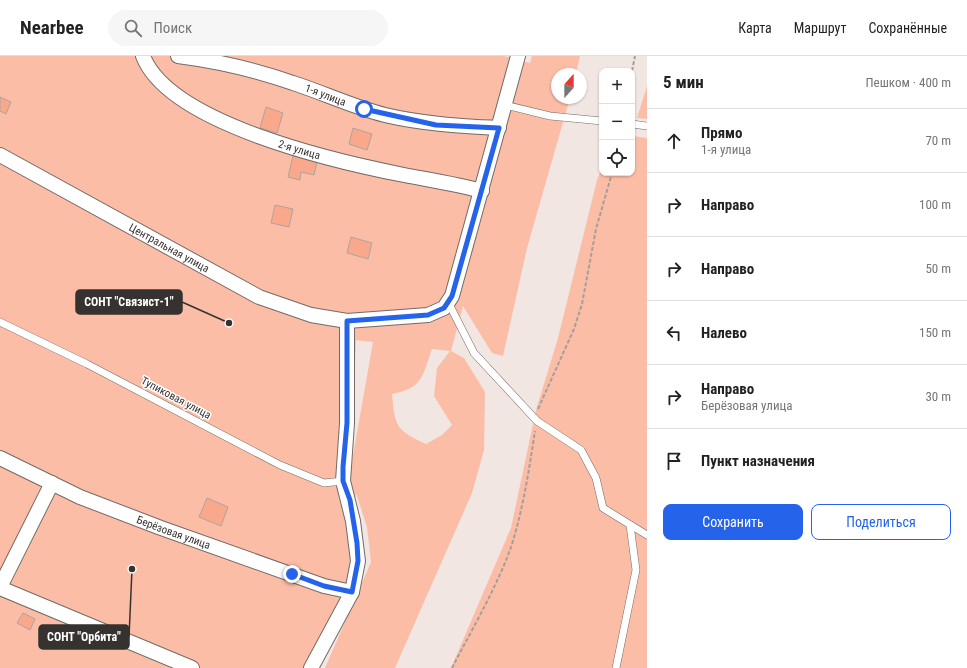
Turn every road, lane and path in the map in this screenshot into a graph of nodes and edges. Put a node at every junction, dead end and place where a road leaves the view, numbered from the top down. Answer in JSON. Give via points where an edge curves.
{"nodes":[{"id":1,"x":143,"y":56,"type":"edge"},
{"id":2,"x":178,"y":56,"type":"edge"},
{"id":3,"x":518,"y":56,"type":"edge"},
{"id":4,"x":635,"y":56,"type":"edge"},
{"id":5,"x":633,"y":68,"type":"edge"},
{"id":6,"x":505,"y":105,"type":"junction"},
{"id":7,"x":599,"y":121,"type":"edge"},
{"id":8,"x":635,"y":124,"type":"edge"},
{"id":9,"x":647,"y":126,"type":"edge"},
{"id":10,"x":499,"y":128,"type":"junction"},
{"id":11,"x":0,"y":155,"type":"edge"},
{"id":12,"x":482,"y":191,"type":"junction"},
{"id":13,"x":448,"y":302,"type":"junction"},
{"id":14,"x":347,"y":321,"type":"junction"},
{"id":15,"x":0,"y":322,"type":"edge"},
{"id":16,"x":0,"y":458,"type":"edge"},
{"id":17,"x":343,"y":481,"type":"junction"},
{"id":18,"x":52,"y":483,"type":"junction"},
{"id":19,"x":630,"y":525,"type":"junction"},
{"id":20,"x":647,"y":535,"type":"edge"},
{"id":21,"x":0,"y":588,"type":"edge"},
{"id":22,"x":352,"y":592,"type":"junction"},
{"id":23,"x":192,"y":668,"type":"edge"},
{"id":24,"x":311,"y":668,"type":"edge"},
{"id":25,"x":616,"y":668,"type":"edge"}],
"edges":[{"from":1,"to":12,"type":"street","name":"2-я улица","via":[[155,76],[176,96],[210,116],[334,159]]},
{"from":2,"to":10,"type":"street","name":"1-я улица","via":[[212,61],[270,76],[385,115],[436,125]]},
{"from":3,"to":6,"type":"street"},
{"from":4,"to":5,"type":"path"},
{"from":6,"to":7,"type":"lane","via":[[550,116]]},
{"from":6,"to":10,"type":"street"},
{"from":8,"to":9,"type":"lane"},
{"from":10,"to":12,"type":"street"},
{"from":11,"to":14,"type":"street","name":"Центральная улица","via":[[259,297],[311,315]]},
{"from":12,"to":13,"type":"street","via":[[452,296]]},
{"from":13,"to":14,"type":"street","name":"Центральная улица","via":[[441,310],[428,315]]},
{"from":13,"to":19,"type":"lane","via":[[474,353],[537,420],[581,450],[596,478],[603,508]]},
{"from":14,"to":17,"type":"street","via":[[347,423]]},
{"from":15,"to":17,"type":"lane","name":"Тупиковая улица","via":[[87,364],[280,465],[320,482]]},
{"from":16,"to":18,"type":"street","name":"Берёзовая улица"},
{"from":17,"to":22,"type":"street","via":[[350,500],[357,543],[358,561]]},
{"from":18,"to":21,"type":"street"},
{"from":18,"to":22,"type":"street","name":"Берёзовая улица","via":[[80,497],[161,528],[324,586]]},
{"from":19,"to":20,"type":"lane"},
{"from":19,"to":25,"type":"lane","via":[[636,570]]},
{"from":21,"to":23,"type":"street"},
{"from":22,"to":24,"type":"street"}]}
